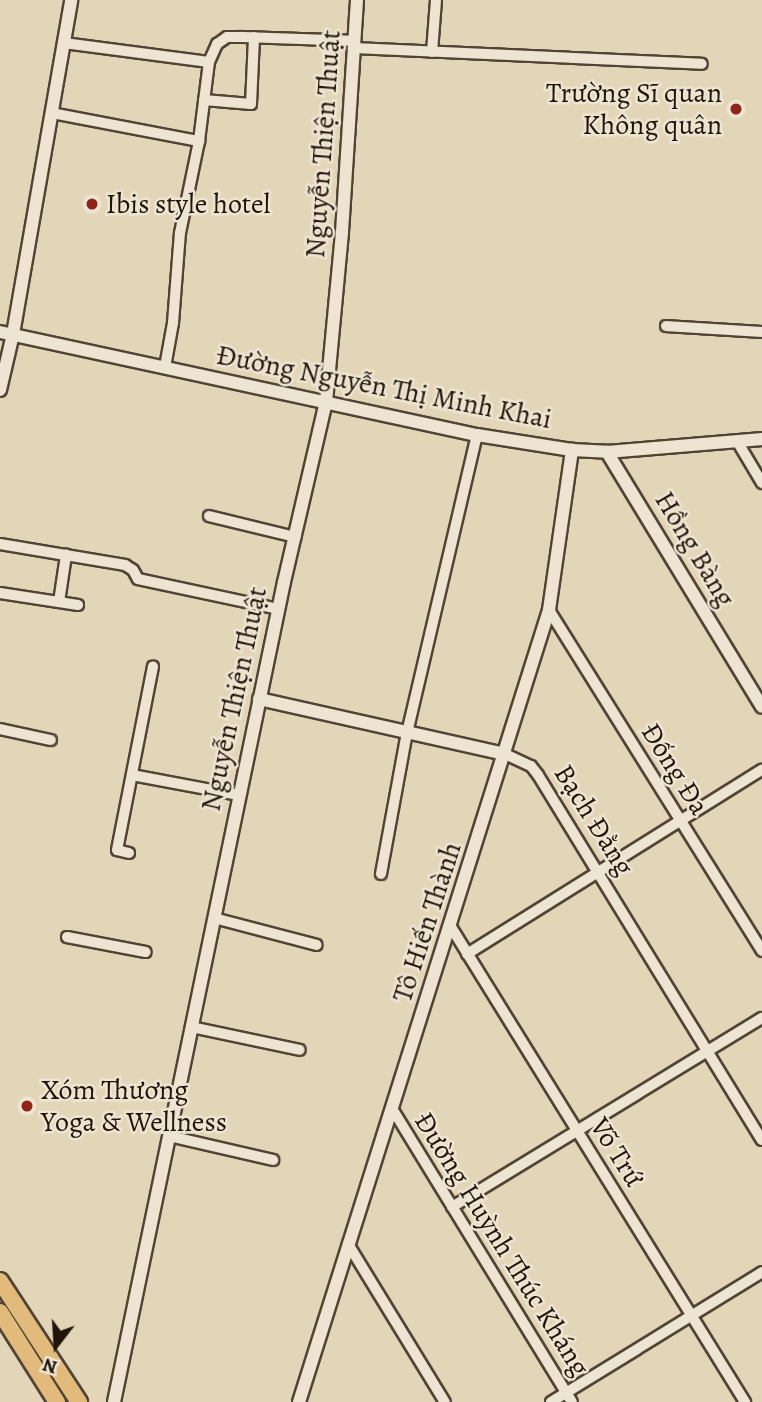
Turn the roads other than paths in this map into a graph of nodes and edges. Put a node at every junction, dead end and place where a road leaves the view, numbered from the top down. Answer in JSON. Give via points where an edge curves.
{"nodes":[{"id":1,"x":71,"y":0,"type":"edge"},
{"id":2,"x":357,"y":0,"type":"edge"},
{"id":3,"x":436,"y":0,"type":"edge"},
{"id":4,"x":254,"y":37,"type":"junction"},
{"id":5,"x":64,"y":43,"type":"junction"},
{"id":6,"x":354,"y":44,"type":"junction"},
{"id":7,"x":432,"y":52,"type":"junction"},
{"id":8,"x":209,"y":62,"type":"junction"},
{"id":9,"x":702,"y":64,"type":"dead end"},
{"id":10,"x":204,"y":100,"type":"junction"},
{"id":11,"x":52,"y":113,"type":"junction"},
{"id":12,"x":198,"y":141,"type":"junction"},
{"id":13,"x":666,"y":326,"type":"dead end"},
{"id":14,"x":762,"y":332,"type":"edge"},
{"id":15,"x":7,"y":333,"type":"edge"},
{"id":16,"x":165,"y":368,"type":"junction"},
{"id":17,"x":0,"y":390,"type":"edge"},
{"id":18,"x":326,"y":402,"type":"junction"},
{"id":19,"x":477,"y":435,"type":"junction"},
{"id":20,"x":762,"y":439,"type":"edge"},
{"id":21,"x":737,"y":442,"type":"junction"},
{"id":22,"x":572,"y":450,"type":"junction"},
{"id":23,"x":607,"y":452,"type":"junction"},
{"id":24,"x":762,"y":483,"type":"edge"},
{"id":25,"x":209,"y":516,"type":"dead end"},
{"id":26,"x":295,"y":537,"type":"junction"},
{"id":27,"x":0,"y":544,"type":"edge"},
{"id":28,"x":66,"y":555,"type":"junction"},
{"id":29,"x":0,"y":593,"type":"edge"},
{"id":30,"x":59,"y":602,"type":"junction"},
{"id":31,"x":78,"y":605,"type":"dead end"},
{"id":32,"x":278,"y":609,"type":"junction"},
{"id":33,"x":549,"y":610,"type":"junction"},
{"id":34,"x":153,"y":667,"type":"dead end"},
{"id":35,"x":259,"y":699,"type":"junction"},
{"id":36,"x":762,"y":707,"type":"edge"},
{"id":37,"x":0,"y":729,"type":"edge"},
{"id":38,"x":407,"y":733,"type":"junction"},
{"id":39,"x":51,"y":740,"type":"dead end"},
{"id":40,"x":505,"y":754,"type":"junction"},
{"id":41,"x":762,"y":770,"type":"edge"},
{"id":42,"x":132,"y":775,"type":"junction"},
{"id":43,"x":239,"y":795,"type":"junction"},
{"id":44,"x":680,"y":821,"type":"junction"},
{"id":45,"x":129,"y":853,"type":"dead end"},
{"id":46,"x":598,"y":873,"type":"junction"},
{"id":47,"x":381,"y":874,"type":"dead end"},
{"id":48,"x":214,"y":918,"type":"junction"},
{"id":49,"x":450,"y":927,"type":"junction"},
{"id":50,"x":67,"y":937,"type":"dead end"},
{"id":51,"x":317,"y":945,"type":"dead end"},
{"id":52,"x":762,"y":951,"type":"edge"},
{"id":53,"x":146,"y":952,"type":"dead end"},
{"id":54,"x":467,"y":954,"type":"junction"},
{"id":55,"x":762,"y":1018,"type":"edge"},
{"id":56,"x":191,"y":1027,"type":"junction"},
{"id":57,"x":300,"y":1050,"type":"dead end"},
{"id":58,"x":708,"y":1051,"type":"junction"},
{"id":59,"x":393,"y":1111,"type":"junction"},
{"id":60,"x":577,"y":1131,"type":"junction"},
{"id":61,"x":169,"y":1136,"type":"junction"},
{"id":62,"x":762,"y":1140,"type":"edge"},
{"id":63,"x":273,"y":1160,"type":"dead end"},
{"id":64,"x":452,"y":1207,"type":"junction"},
{"id":65,"x":348,"y":1244,"type":"junction"},
{"id":66,"x":762,"y":1272,"type":"edge"},
{"id":67,"x":0,"y":1281,"type":"edge"},
{"id":68,"x":0,"y":1312,"type":"edge"},
{"id":69,"x":691,"y":1316,"type":"junction"},
{"id":70,"x":58,"y":1371,"type":"junction"},
{"id":71,"x":43,"y":1381,"type":"junction"},
{"id":72,"x":569,"y":1397,"type":"edge"},
{"id":73,"x":303,"y":1399,"type":"edge"},
{"id":74,"x":57,"y":1402,"type":"edge"},
{"id":75,"x":79,"y":1402,"type":"edge"},
{"id":76,"x":114,"y":1402,"type":"edge"},
{"id":77,"x":445,"y":1402,"type":"edge"},
{"id":78,"x":551,"y":1402,"type":"edge"},
{"id":79,"x":745,"y":1402,"type":"edge"}],
"edges":[{"from":1,"to":5,"type":"street"},
{"from":2,"to":6,"type":"street","name":"Nguyễn Thiện Thuật"},
{"from":3,"to":7,"type":"street"},
{"from":4,"to":6,"type":"street"},
{"from":4,"to":8,"type":"street","via":[[227,37],[217,44]]},
{"from":4,"to":10,"type":"street","via":[[251,104]]},
{"from":5,"to":8,"type":"street"},
{"from":5,"to":11,"type":"street"},
{"from":6,"to":7,"type":"street"},
{"from":6,"to":18,"type":"street","name":"Nguyễn Thiện Thuật"},
{"from":7,"to":9,"type":"street"},
{"from":8,"to":10,"type":"street"},
{"from":10,"to":12,"type":"street"},
{"from":11,"to":12,"type":"street"},
{"from":11,"to":15,"type":"street"},
{"from":12,"to":16,"type":"street","via":[[180,233]]},
{"from":13,"to":14,"type":"street"},
{"from":15,"to":16,"type":"street","name":"Đường Nguyễn Thị Minh Khai"},
{"from":15,"to":17,"type":"street"},
{"from":16,"to":18,"type":"street","name":"Đường Nguyễn Thị Minh Khai"},
{"from":18,"to":19,"type":"street","name":"Đường Nguyễn Thị Minh Khai"},
{"from":18,"to":26,"type":"street","name":"Nguyễn Thiện Thuật"},
{"from":19,"to":22,"type":"street","name":"Đường Nguyễn Thị Minh Khai"},
{"from":19,"to":38,"type":"street"},
{"from":20,"to":21,"type":"street","name":"Đường Nguyễn Thị Minh Khai"},
{"from":21,"to":23,"type":"street","name":"Đường Nguyễn Thị Minh Khai"},
{"from":21,"to":24,"type":"street"},
{"from":22,"to":23,"type":"street","name":"Đường Nguyễn Thị Minh Khai"},
{"from":22,"to":33,"type":"street","name":"Tô Hiến Thành"},
{"from":23,"to":36,"type":"street","name":"Hồng Bàng"},
{"from":25,"to":26,"type":"street"},
{"from":26,"to":32,"type":"street","name":"Nguyễn Thiện Thuật"},
{"from":27,"to":28,"type":"street"},
{"from":28,"to":30,"type":"street"},
{"from":28,"to":32,"type":"street","via":[[125,565],[138,579]]},
{"from":29,"to":30,"type":"street"},
{"from":30,"to":31,"type":"street"},
{"from":32,"to":35,"type":"street","name":"Nguyễn Thiện Thuật"},
{"from":33,"to":40,"type":"street","name":"Tô Hiến Thành"},
{"from":33,"to":44,"type":"street","name":"Đống Đa"},
{"from":34,"to":42,"type":"street"},
{"from":35,"to":38,"type":"street","name":"Bạch Đằng"},
{"from":35,"to":43,"type":"street","name":"Nguyễn Thiện Thuật"},
{"from":37,"to":39,"type":"street"},
{"from":38,"to":40,"type":"street","name":"Bạch Đằng"},
{"from":38,"to":47,"type":"street"},
{"from":40,"to":46,"type":"street","name":"Bạch Đằng","via":[[531,766]]},
{"from":40,"to":49,"type":"street","name":"Tô Hiến Thành"},
{"from":41,"to":44,"type":"street"},
{"from":42,"to":43,"type":"street"},
{"from":42,"to":45,"type":"street","via":[[117,850]]},
{"from":43,"to":48,"type":"street","name":"Nguyễn Thiện Thuật"},
{"from":44,"to":46,"type":"street"},
{"from":44,"to":52,"type":"street","name":"Đống Đa"},
{"from":46,"to":54,"type":"street"},
{"from":46,"to":58,"type":"street","name":"Bạch Đằng"},
{"from":48,"to":51,"type":"street"},
{"from":48,"to":56,"type":"street","name":"Nguyễn Thiện Thuật"},
{"from":49,"to":54,"type":"street","name":"Võ Trứ"},
{"from":49,"to":59,"type":"street","name":"Tô Hiến Thành"},
{"from":50,"to":53,"type":"street"},
{"from":54,"to":60,"type":"street","name":"Võ Trứ"},
{"from":55,"to":58,"type":"street"},
{"from":56,"to":57,"type":"street"},
{"from":56,"to":61,"type":"street","name":"Nguyễn Thiện Thuật"},
{"from":58,"to":60,"type":"street"},
{"from":58,"to":62,"type":"street","name":"Bạch Đằng"},
{"from":59,"to":64,"type":"street","name":"Đường Huỳnh Thúc Kháng"},
{"from":59,"to":65,"type":"street","name":"Tô Hiến Thành"},
{"from":60,"to":64,"type":"street"},
{"from":60,"to":69,"type":"street","name":"Võ Trứ"},
{"from":61,"to":63,"type":"street"},
{"from":61,"to":76,"type":"street","name":"Nguyễn Thiện Thuật"},
{"from":64,"to":72,"type":"street","name":"Đường Huỳnh Thúc Kháng"},
{"from":65,"to":73,"type":"street","name":"Tô Hiến Thành"},
{"from":65,"to":77,"type":"street"},
{"from":66,"to":69,"type":"street"},
{"from":67,"to":70,"type":"main road"},
{"from":68,"to":71,"type":"main road"},
{"from":69,"to":72,"type":"street"},
{"from":69,"to":79,"type":"street","name":"Võ Trứ"},
{"from":70,"to":71,"type":"main road"},
{"from":70,"to":75,"type":"main road"},
{"from":71,"to":74,"type":"main road"},
{"from":72,"to":78,"type":"street"}]}
